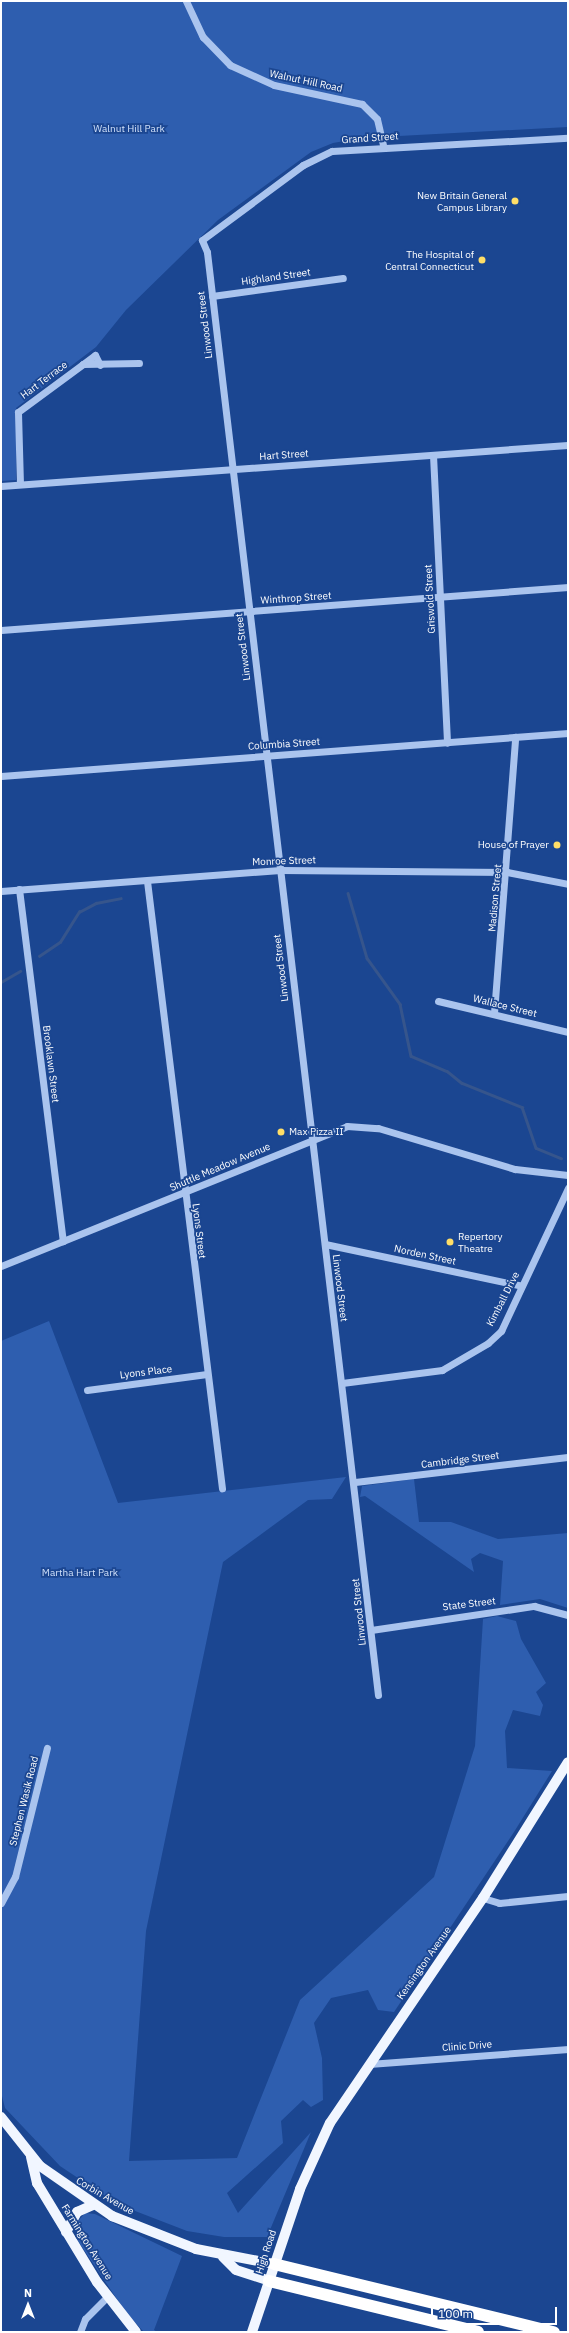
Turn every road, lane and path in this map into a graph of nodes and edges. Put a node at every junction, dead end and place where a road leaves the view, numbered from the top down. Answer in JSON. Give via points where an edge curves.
{"nodes":[{"id":1,"x":186,"y":1,"type":"edge"},
{"id":2,"x":568,"y":138,"type":"edge"},
{"id":3,"x":383,"y":146,"type":"junction"},
{"id":4,"x":202,"y":240,"type":"joint"},
{"id":5,"x":343,"y":278,"type":"dead end"},
{"id":6,"x":212,"y":296,"type":"junction"},
{"id":7,"x":139,"y":363,"type":"dead end"},
{"id":8,"x":84,"y":364,"type":"junction"},
{"id":9,"x":100,"y":365,"type":"junction"},
{"id":10,"x":568,"y":445,"type":"edge"},
{"id":11,"x":433,"y":455,"type":"junction"},
{"id":12,"x":232,"y":469,"type":"junction"},
{"id":13,"x":20,"y":484,"type":"junction"},
{"id":14,"x":1,"y":486,"type":"edge"},
{"id":15,"x":568,"y":588,"type":"edge"},
{"id":16,"x":440,"y":597,"type":"junction"},
{"id":17,"x":249,"y":611,"type":"junction"},
{"id":18,"x":1,"y":630,"type":"edge"},
{"id":19,"x":568,"y":733,"type":"edge"},
{"id":20,"x":515,"y":737,"type":"junction"},
{"id":21,"x":448,"y":743,"type":"junction"},
{"id":22,"x":266,"y":756,"type":"junction"},
{"id":23,"x":1,"y":776,"type":"edge"},
{"id":24,"x":280,"y":870,"type":"junction"},
{"id":25,"x":507,"y":872,"type":"junction"},
{"id":26,"x":147,"y":881,"type":"junction"},
{"id":27,"x":568,"y":884,"type":"edge"},
{"id":28,"x":19,"y":889,"type":"junction"},
{"id":29,"x":1,"y":891,"type":"edge"},
{"id":30,"x":438,"y":1001,"type":"dead end"},
{"id":31,"x":494,"y":1013,"type":"junction"},
{"id":32,"x":568,"y":1032,"type":"edge"},
{"id":33,"x":312,"y":1140,"type":"junction"},
{"id":34,"x":568,"y":1175,"type":"edge"},
{"id":35,"x":568,"y":1188,"type":"edge"},
{"id":36,"x":184,"y":1193,"type":"junction"},
{"id":37,"x":63,"y":1241,"type":"junction"},
{"id":38,"x":325,"y":1244,"type":"junction"},
{"id":39,"x":1,"y":1266,"type":"edge"},
{"id":40,"x":522,"y":1286,"type":"junction"},
{"id":41,"x":207,"y":1374,"type":"junction"},
{"id":42,"x":342,"y":1383,"type":"junction"},
{"id":43,"x":87,"y":1390,"type":"dead end"},
{"id":44,"x":568,"y":1457,"type":"edge"},
{"id":45,"x":355,"y":1482,"type":"junction"},
{"id":46,"x":222,"y":1488,"type":"dead end"},
{"id":47,"x":568,"y":1615,"type":"edge"},
{"id":48,"x":371,"y":1630,"type":"junction"},
{"id":49,"x":378,"y":1695,"type":"dead end"},
{"id":50,"x":47,"y":1748,"type":"dead end"},
{"id":51,"x":568,"y":1762,"type":"edge"},
{"id":52,"x":568,"y":1896,"type":"edge"},
{"id":53,"x":483,"y":1898,"type":"junction"},
{"id":54,"x":1,"y":1903,"type":"edge"},
{"id":55,"x":568,"y":2049,"type":"edge"},
{"id":56,"x":367,"y":2064,"type":"junction"},
{"id":57,"x":1,"y":2117,"type":"edge"},
{"id":58,"x":31,"y":2157,"type":"junction"},
{"id":59,"x":303,"y":2179,"type":"joint"},
{"id":60,"x":93,"y":2205,"type":"junction"},
{"id":61,"x":66,"y":2232,"type":"junction"},
{"id":62,"x":223,"y":2257,"type":"junction"},
{"id":63,"x":274,"y":2264,"type":"junction"},
{"id":64,"x":269,"y":2281,"type":"junction"},
{"id":65,"x":108,"y":2297,"type":"junction"},
{"id":66,"x":80,"y":2332,"type":"edge"},
{"id":67,"x":136,"y":2332,"type":"edge"},
{"id":68,"x":252,"y":2332,"type":"edge"},
{"id":69,"x":478,"y":2332,"type":"edge"},
{"id":70,"x":554,"y":2332,"type":"edge"}],
"edges":[{"from":1,"to":3,"type":"street","name":"Walnut Hill Road","via":[[206,42],[232,67],[274,85],[362,104],[377,119]]},
{"from":2,"to":3,"type":"street","name":"Grand Street"},
{"from":3,"to":4,"type":"street","name":"Grand Street","via":[[341,149],[317,157]]},
{"from":4,"to":6,"type":"street","name":"Linwood Street"},
{"from":5,"to":6,"type":"street","name":"Highland Street"},
{"from":6,"to":12,"type":"street","name":"Linwood Street"},
{"from":7,"to":9,"type":"street","name":"Hart Terrace"},
{"from":8,"to":9,"type":"street","name":"Hart Terrace"},
{"from":8,"to":9,"type":"street","name":"Hart Terrace","via":[[95,355]]},
{"from":8,"to":13,"type":"street","name":"Hart Terrace","via":[[18,413]]},
{"from":10,"to":11,"type":"street","name":"Hart Street"},
{"from":11,"to":12,"type":"street","name":"Hart Street"},
{"from":11,"to":16,"type":"street","name":"Griswold Street"},
{"from":12,"to":13,"type":"street","name":"Hart Street"},
{"from":12,"to":17,"type":"street","name":"Linwood Street"},
{"from":13,"to":14,"type":"street","name":"Hart Street"},
{"from":15,"to":16,"type":"street","name":"Winthrop Street"},
{"from":16,"to":17,"type":"street","name":"Winthrop Street"},
{"from":16,"to":21,"type":"street","name":"Griswold Street"},
{"from":17,"to":18,"type":"street","name":"Winthrop Street"},
{"from":17,"to":22,"type":"street","name":"Linwood Street"},
{"from":19,"to":20,"type":"street","name":"Columbia Street"},
{"from":20,"to":21,"type":"street","name":"Columbia Street"},
{"from":20,"to":25,"type":"street","name":"Madison Street"},
{"from":21,"to":22,"type":"street","name":"Columbia Street"},
{"from":22,"to":23,"type":"street","name":"Columbia Street"},
{"from":22,"to":24,"type":"street","name":"Linwood Street"},
{"from":24,"to":25,"type":"street","name":"Monroe Street"},
{"from":24,"to":26,"type":"street","name":"Monroe Street"},
{"from":24,"to":33,"type":"street","name":"Linwood Street"},
{"from":25,"to":27,"type":"street","name":"Monroe Street"},
{"from":25,"to":31,"type":"street","name":"Madison Street"},
{"from":26,"to":28,"type":"street","name":"Monroe Street"},
{"from":26,"to":36,"type":"street","name":"Lyons Street"},
{"from":28,"to":29,"type":"street","name":"Monroe Street"},
{"from":28,"to":37,"type":"street","name":"Brooklawn Street"},
{"from":30,"to":31,"type":"street","name":"Wallace Street"},
{"from":31,"to":32,"type":"street","name":"Wallace Street"},
{"from":33,"to":34,"type":"street","name":"Shuttle Meadow Avenue","via":[[346,1126],[362,1124],[509,1168]]},
{"from":33,"to":36,"type":"street","name":"Shuttle Meadow Avenue"},
{"from":33,"to":38,"type":"street","name":"Linwood Street"},
{"from":35,"to":40,"type":"street","name":"Kimball Drive"},
{"from":36,"to":37,"type":"street","name":"Shuttle Meadow Avenue"},
{"from":36,"to":41,"type":"street","name":"Lyons Street"},
{"from":37,"to":39,"type":"street","name":"Shuttle Meadow Avenue"},
{"from":38,"to":40,"type":"street","name":"Norden Street"},
{"from":38,"to":42,"type":"street","name":"Linwood Street"},
{"from":40,"to":42,"type":"street","name":"Kimball Drive","via":[[501,1331],[442,1370]]},
{"from":41,"to":43,"type":"street","name":"Lyons Place"},
{"from":41,"to":46,"type":"street","name":"Lyons Street"},
{"from":42,"to":45,"type":"street","name":"Linwood Street"},
{"from":44,"to":45,"type":"street","name":"Cambridge Street"},
{"from":45,"to":48,"type":"street","name":"Linwood Street"},
{"from":47,"to":48,"type":"street","name":"State Street","via":[[534,1606]]},
{"from":48,"to":49,"type":"street","name":"Linwood Street"},
{"from":50,"to":54,"type":"street","name":"Stephen Wasik Road","via":[[15,1877]]},
{"from":51,"to":53,"type":"main road","name":"Kensington Avenue"},
{"from":52,"to":53,"type":"street","via":[[499,1903]]},
{"from":53,"to":56,"type":"main road","name":"Kensington Avenue"},
{"from":55,"to":56,"type":"street","name":"Clinic Drive"},
{"from":56,"to":59,"type":"main road","name":"Kensington Avenue","via":[[330,2123]]},
{"from":57,"to":58,"type":"main road","name":"Corbin Avenue"},
{"from":58,"to":60,"type":"main road","name":"Corbin Avenue"},
{"from":58,"to":61,"type":"main road","name":"Farmington Avenue","via":[[37,2183]]},
{"from":59,"to":63,"type":"main road","name":"High Road"},
{"from":60,"to":61,"type":"main road","via":[[77,2212]]},
{"from":60,"to":62,"type":"main road","name":"Corbin Avenue","via":[[158,2236]]},
{"from":61,"to":65,"type":"main road","name":"Farmington Avenue"},
{"from":62,"to":63,"type":"main road","name":"Corbin Avenue","via":[[240,2256]]},
{"from":62,"to":64,"type":"main road","name":"Corbin Avenue","via":[[236,2270]]},
{"from":63,"to":64,"type":"main road","name":"High Road"},
{"from":63,"to":70,"type":"highway"},
{"from":64,"to":68,"type":"main road","name":"High Road"},
{"from":64,"to":69,"type":"highway"},
{"from":65,"to":66,"type":"street","via":[[85,2319]]},
{"from":65,"to":67,"type":"main road","name":"Farmington Avenue"}]}
